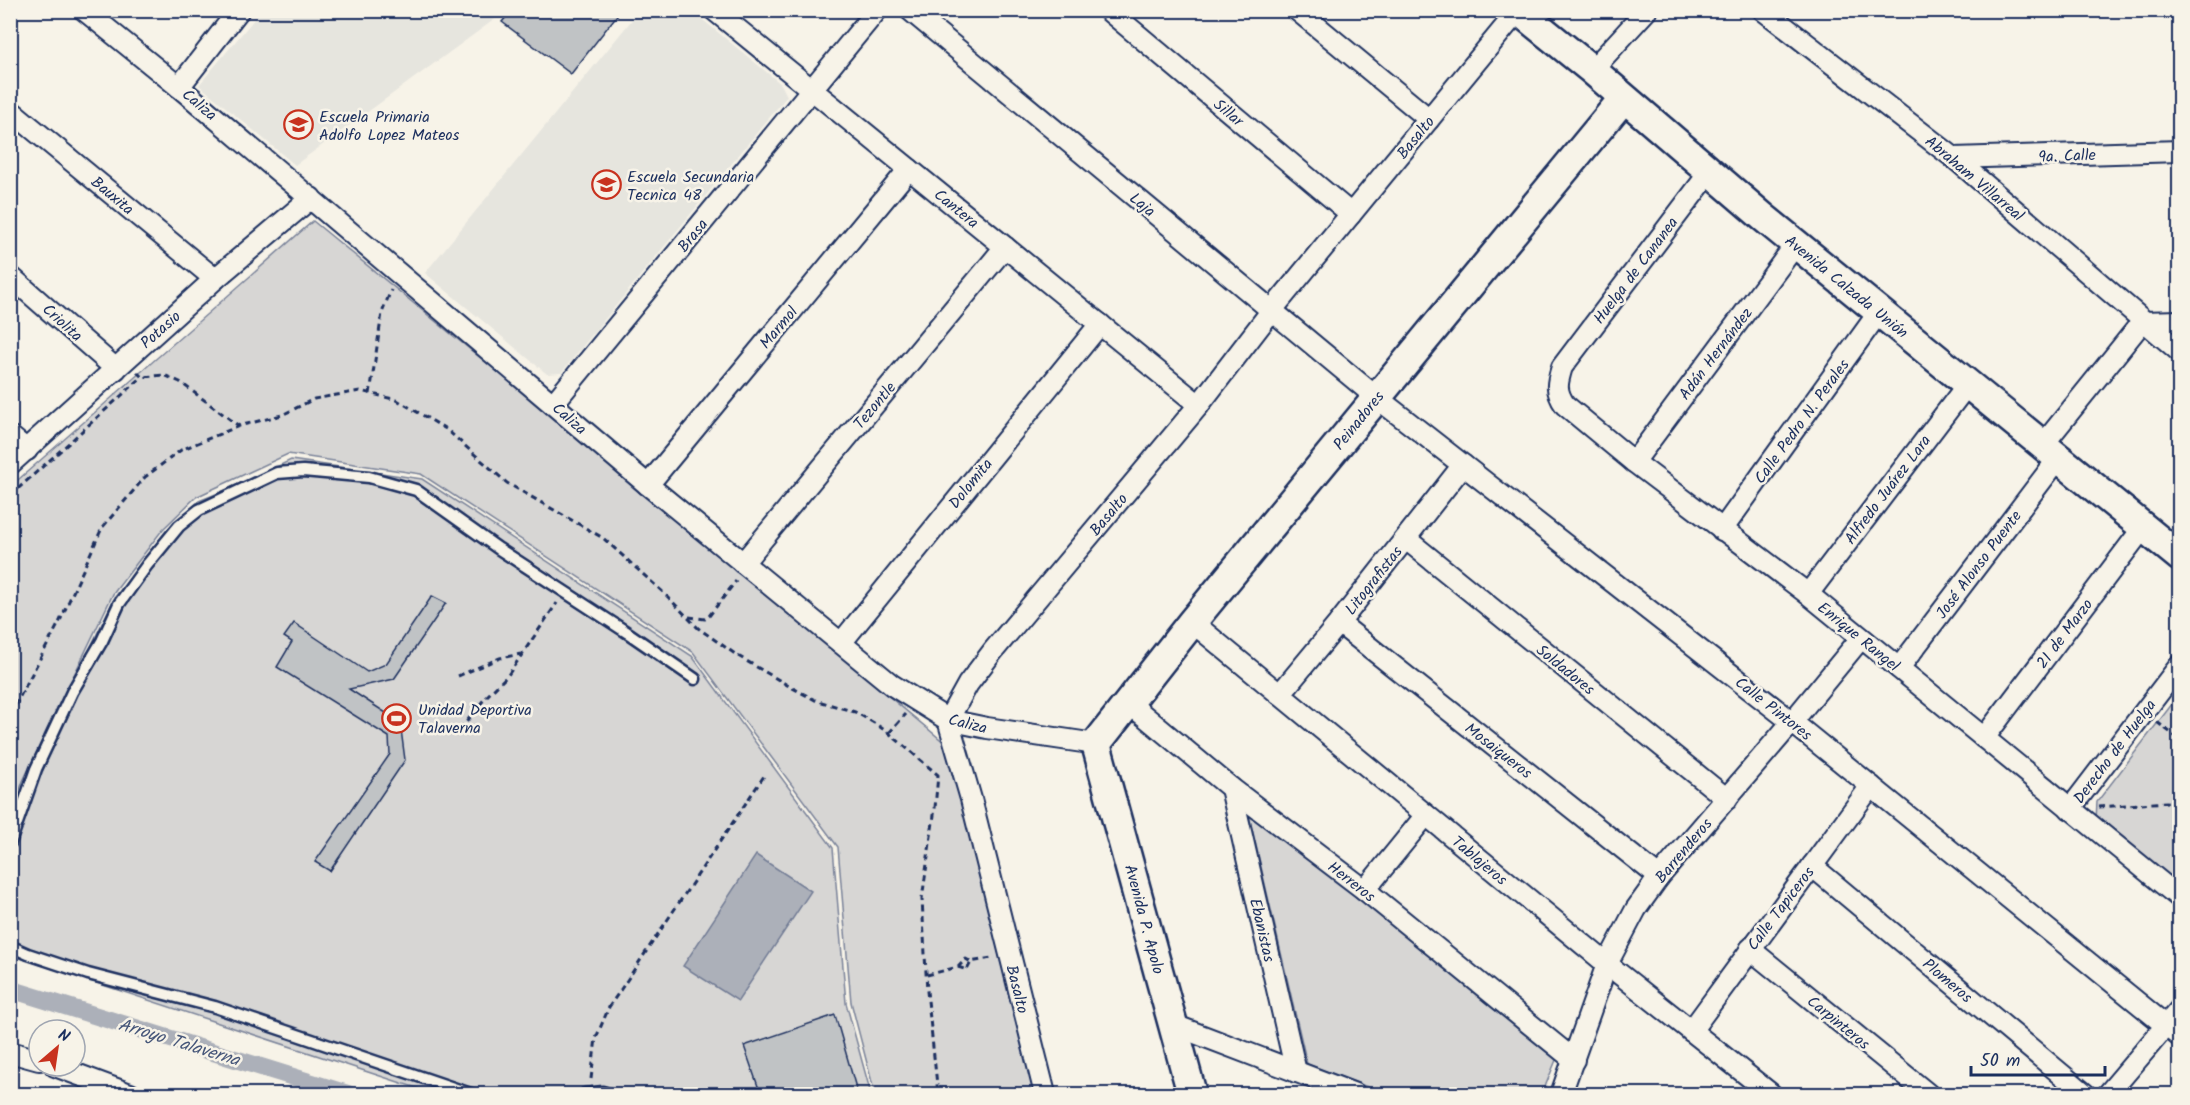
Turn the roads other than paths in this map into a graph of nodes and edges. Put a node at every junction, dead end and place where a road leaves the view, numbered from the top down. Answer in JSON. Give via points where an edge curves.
{"nodes":[{"id":1,"x":84,"y":10,"type":"edge"},
{"id":2,"x":239,"y":10,"type":"edge"},
{"id":3,"x":877,"y":10,"type":"edge"},
{"id":4,"x":910,"y":10,"type":"edge"},
{"id":5,"x":1108,"y":10,"type":"edge"},
{"id":6,"x":1298,"y":10,"type":"edge"},
{"id":7,"x":1647,"y":10,"type":"edge"},
{"id":8,"x":1763,"y":10,"type":"edge"},
{"id":9,"x":1518,"y":11,"type":"edge"},
{"id":10,"x":719,"y":12,"type":"edge"},
{"id":11,"x":1592,"y":70,"type":"junction"},
{"id":12,"x":179,"y":87,"type":"junction"},
{"id":13,"x":811,"y":90,"type":"junction"},
{"id":14,"x":1623,"y":99,"type":"junction"},
{"id":15,"x":10,"y":110,"type":"edge"},
{"id":16,"x":1429,"y":119,"type":"junction"},
{"id":17,"x":2180,"y":151,"type":"edge"},
{"id":18,"x":1954,"y":158,"type":"junction"},
{"id":19,"x":909,"y":169,"type":"junction"},
{"id":20,"x":1709,"y":173,"type":"junction"},
{"id":21,"x":311,"y":198,"type":"junction"},
{"id":22,"x":1351,"y":214,"type":"junction"},
{"id":23,"x":1796,"y":244,"type":"junction"},
{"id":24,"x":1005,"y":247,"type":"junction"},
{"id":25,"x":10,"y":276,"type":"edge"},
{"id":26,"x":215,"y":279,"type":"junction"},
{"id":27,"x":1272,"y":310,"type":"junction"},
{"id":28,"x":1879,"y":312,"type":"junction"},
{"id":29,"x":2180,"y":321,"type":"edge"},
{"id":30,"x":2142,"y":322,"type":"junction"},
{"id":31,"x":1100,"y":324,"type":"junction"},
{"id":32,"x":2180,"y":352,"type":"edge"},
{"id":33,"x":1562,"y":367,"type":"joint"},
{"id":34,"x":116,"y":369,"type":"junction"},
{"id":35,"x":1967,"y":385,"type":"junction"},
{"id":36,"x":1376,"y":397,"type":"junction"},
{"id":37,"x":553,"y":404,"type":"junction"},
{"id":38,"x":1199,"y":405,"type":"junction"},
{"id":39,"x":10,"y":436,"type":"edge"},
{"id":40,"x":27,"y":450,"type":"junction"},
{"id":41,"x":2050,"y":452,"type":"junction"},
{"id":42,"x":1634,"y":462,"type":"junction"},
{"id":43,"x":10,"y":464,"type":"edge"},
{"id":44,"x":1463,"y":465,"type":"junction"},
{"id":45,"x":648,"y":485,"type":"junction"},
{"id":46,"x":2143,"y":528,"type":"junction"},
{"id":47,"x":1722,"y":530,"type":"junction"},
{"id":48,"x":1406,"y":538,"type":"junction"},
{"id":49,"x":2180,"y":557,"type":"edge"},
{"id":50,"x":743,"y":563,"type":"junction"},
{"id":51,"x":1808,"y":594,"type":"junction"},
{"id":52,"x":1192,"y":622,"type":"junction"},
{"id":53,"x":1340,"y":623,"type":"junction"},
{"id":54,"x":1861,"y":638,"type":"junction"},
{"id":55,"x":841,"y":643,"type":"junction"},
{"id":56,"x":2180,"y":665,"type":"edge"},
{"id":57,"x":1899,"y":668,"type":"junction"},
{"id":58,"x":695,"y":679,"type":"dead end"},
{"id":59,"x":1280,"y":694,"type":"junction"},
{"id":60,"x":1130,"y":704,"type":"junction"},
{"id":61,"x":948,"y":720,"type":"junction"},
{"id":62,"x":1792,"y":722,"type":"junction"},
{"id":63,"x":1984,"y":738,"type":"junction"},
{"id":64,"x":1096,"y":744,"type":"junction"},
{"id":65,"x":1871,"y":786,"type":"junction"},
{"id":66,"x":1231,"y":788,"type":"junction"},
{"id":67,"x":1727,"y":799,"type":"junction"},
{"id":68,"x":2070,"y":808,"type":"junction"},
{"id":69,"x":1426,"y":815,"type":"junction"},
{"id":70,"x":10,"y":843,"type":"edge"},
{"id":71,"x":1812,"y":866,"type":"junction"},
{"id":72,"x":1659,"y":876,"type":"junction"},
{"id":73,"x":1365,"y":890,"type":"junction"},
{"id":74,"x":2180,"y":898,"type":"edge"},
{"id":75,"x":10,"y":946,"type":"edge"},
{"id":76,"x":1750,"y":949,"type":"junction"},
{"id":77,"x":1607,"y":964,"type":"junction"},
{"id":78,"x":2180,"y":1009,"type":"edge"},
{"id":79,"x":1174,"y":1025,"type":"junction"},
{"id":80,"x":1691,"y":1031,"type":"junction"},
{"id":81,"x":2173,"y":1031,"type":"edge"},
{"id":82,"x":10,"y":1052,"type":"edge"},
{"id":83,"x":27,"y":1056,"type":"edge"},
{"id":84,"x":1574,"y":1060,"type":"junction"},
{"id":85,"x":1296,"y":1072,"type":"junction"},
{"id":86,"x":75,"y":1078,"type":"edge"},
{"id":87,"x":92,"y":1088,"type":"edge"},
{"id":88,"x":587,"y":1094,"type":"edge"},
{"id":89,"x":130,"y":1095,"type":"edge"},
{"id":90,"x":471,"y":1095,"type":"edge"},
{"id":91,"x":609,"y":1095,"type":"edge"},
{"id":92,"x":1045,"y":1095,"type":"edge"},
{"id":93,"x":1192,"y":1095,"type":"edge"},
{"id":94,"x":1355,"y":1095,"type":"edge"},
{"id":95,"x":1561,"y":1095,"type":"edge"},
{"id":96,"x":1771,"y":1095,"type":"edge"},
{"id":97,"x":1928,"y":1095,"type":"edge"},
{"id":98,"x":2085,"y":1095,"type":"edge"},
{"id":99,"x":2108,"y":1095,"type":"edge"}],
"edges":[{"from":1,"to":12,"type":"street","name":"Caliza"},
{"from":2,"to":12,"type":"street"},
{"from":3,"to":13,"type":"street","name":"Brasa"},
{"from":4,"to":27,"type":"street","name":"Laja"},
{"from":5,"to":22,"type":"street","name":"Sillar"},
{"from":6,"to":16,"type":"street"},
{"from":7,"to":11,"type":"street"},
{"from":8,"to":18,"type":"street","name":"Abraham Villarreal"},
{"from":9,"to":11,"type":"street","name":"Avenida Calzada Unión"},
{"from":9,"to":16,"type":"street","name":"Basalto"},
{"from":10,"to":13,"type":"street","name":"Cantera"},
{"from":11,"to":14,"type":"street","name":"Avenida Calzada Unión"},
{"from":12,"to":21,"type":"street","name":"Caliza"},
{"from":13,"to":19,"type":"street","name":"Cantera"},
{"from":13,"to":37,"type":"street","name":"Brasa"},
{"from":14,"to":20,"type":"street","name":"Avenida Calzada Unión"},
{"from":14,"to":36,"type":"street","name":"Peinadores"},
{"from":15,"to":26,"type":"street","name":"Bauxita"},
{"from":16,"to":22,"type":"street","name":"Basalto"},
{"from":17,"to":18,"type":"street","name":"9a. Calle"},
{"from":18,"to":30,"type":"street","name":"Abraham Villarreal"},
{"from":19,"to":24,"type":"street","name":"Cantera"},
{"from":19,"to":45,"type":"street","name":"Marmol"},
{"from":20,"to":23,"type":"street","name":"Avenida Calzada Unión"},
{"from":20,"to":33,"type":"street","name":"Huelga de Cananea"},
{"from":21,"to":26,"type":"street","name":"Potasio"},
{"from":21,"to":37,"type":"street","name":"Caliza"},
{"from":22,"to":27,"type":"street","name":"Basalto"},
{"from":23,"to":28,"type":"street","name":"Avenida Calzada Unión"},
{"from":23,"to":42,"type":"street","name":"Adán Hernández"},
{"from":24,"to":31,"type":"street","name":"Cantera"},
{"from":24,"to":50,"type":"street","name":"Tezontle"},
{"from":25,"to":34,"type":"street","name":"Criolita"},
{"from":26,"to":34,"type":"street","name":"Potasio"},
{"from":27,"to":36,"type":"street","name":"Laja"},
{"from":27,"to":38,"type":"street","name":"Basalto"},
{"from":28,"to":35,"type":"street","name":"Avenida Calzada Unión"},
{"from":28,"to":47,"type":"street","name":"Calle Pedro N. Perales"},
{"from":29,"to":30,"type":"street"},
{"from":30,"to":32,"type":"street","name":"Abraham Villarreal"},
{"from":30,"to":41,"type":"street","name":"José Alonso Puente"},
{"from":31,"to":38,"type":"street","name":"Cantera"},
{"from":31,"to":55,"type":"street","name":"Dolomita"},
{"from":33,"to":42,"type":"street","name":"Enrique Rangel","via":[[1557,384],[1565,405]]},
{"from":34,"to":40,"type":"street","name":"Potasio"},
{"from":35,"to":41,"type":"street","name":"Avenida Calzada Unión"},
{"from":35,"to":51,"type":"street","name":"Alfredo Juárez Lara"},
{"from":36,"to":44,"type":"street","name":"Calle Pintores"},
{"from":36,"to":52,"type":"street","name":"Peinadores"},
{"from":37,"to":45,"type":"street","name":"Caliza"},
{"from":38,"to":61,"type":"street","name":"Basalto","via":[[993,651]]},
{"from":39,"to":40,"type":"street"},
{"from":40,"to":43,"type":"street","name":"Potasio"},
{"from":41,"to":46,"type":"street","name":"Avenida Calzada Unión"},
{"from":41,"to":57,"type":"street","name":"José Alonso Puente"},
{"from":42,"to":47,"type":"street","name":"Enrique Rangel"},
{"from":44,"to":48,"type":"street","name":"Litografistas"},
{"from":44,"to":62,"type":"street","name":"Calle Pintores"},
{"from":45,"to":50,"type":"street","name":"Caliza"},
{"from":46,"to":49,"type":"street","name":"Avenida Calzada Unión"},
{"from":46,"to":63,"type":"street","name":"21 de Marzo"},
{"from":47,"to":51,"type":"street","name":"Enrique Rangel"},
{"from":48,"to":53,"type":"street","name":"Litografistas"},
{"from":48,"to":67,"type":"street","name":"Soldadores"},
{"from":50,"to":55,"type":"street","name":"Caliza"},
{"from":51,"to":54,"type":"street","name":"Enrique Rangel"},
{"from":52,"to":59,"type":"street","name":"Tablajeros"},
{"from":52,"to":60,"type":"street","name":"Peinadores"},
{"from":53,"to":59,"type":"street","name":"Litografistas"},
{"from":53,"to":72,"type":"street","name":"Mosaiqueros"},
{"from":54,"to":57,"type":"street","name":"Enrique Rangel"},
{"from":54,"to":62,"type":"street","name":"Barrenderos"},
{"from":55,"to":61,"type":"street","name":"Caliza","via":[[892,685]]},
{"from":56,"to":68,"type":"street","name":"Derecho de Huelga"},
{"from":57,"to":63,"type":"street","name":"Enrique Rangel"},
{"from":58,"to":70,"type":"lane","via":[[416,490],[369,477],[303,471],[277,473],[199,510],[179,526],[119,604],[36,769]]},
{"from":59,"to":69,"type":"street","name":"Tablajeros"},
{"from":60,"to":64,"type":"street","name":"Peinadores"},
{"from":60,"to":66,"type":"street","name":"Herreros"},
{"from":61,"to":64,"type":"street","name":"Caliza"},
{"from":61,"to":92,"type":"street","name":"Basalto"},
{"from":62,"to":65,"type":"street","name":"Calle Pintores"},
{"from":62,"to":67,"type":"street","name":"Barrenderos"},
{"from":63,"to":68,"type":"street","name":"Enrique Rangel"},
{"from":64,"to":79,"type":"street","name":"Avenida P. Apolo"},
{"from":65,"to":71,"type":"street","name":"Calle Tapiceros"},
{"from":65,"to":81,"type":"street","name":"Calle Pintores"},
{"from":66,"to":73,"type":"street","name":"Herreros"},
{"from":66,"to":85,"type":"street","name":"Ebanistas"},
{"from":67,"to":72,"type":"street","name":"Barrenderos"},
{"from":68,"to":74,"type":"street","name":"Enrique Rangel"},
{"from":69,"to":73,"type":"street"},
{"from":69,"to":77,"type":"street","name":"Tablajeros"},
{"from":71,"to":76,"type":"street","name":"Calle Tapiceros"},
{"from":71,"to":98,"type":"street","name":"Plomeros"},
{"from":72,"to":77,"type":"street","name":"Barrenderos","via":[[1636,909]]},
{"from":73,"to":84,"type":"street","name":"Herreros"},
{"from":75,"to":90,"type":"lane","via":[[88,974],[216,1007]]},
{"from":76,"to":80,"type":"street","name":"Calle Tapiceros"},
{"from":76,"to":97,"type":"street","name":"Carpinteros"},
{"from":77,"to":80,"type":"street","name":"Tablajeros"},
{"from":77,"to":84,"type":"street","name":"Barrenderos"},
{"from":78,"to":81,"type":"street"},
{"from":79,"to":85,"type":"street"},
{"from":79,"to":93,"type":"street","name":"Avenida P. Apolo"},
{"from":80,"to":96,"type":"street","name":"Tablajeros"},
{"from":81,"to":99,"type":"street"},
{"from":82,"to":83,"type":"street"},
{"from":84,"to":95,"type":"street","name":"Barrenderos"},
{"from":85,"to":94,"type":"street"},
{"from":86,"to":87,"type":"street"},
{"from":87,"to":89,"type":"street"},
{"from":88,"to":91,"type":"lane"}]}
